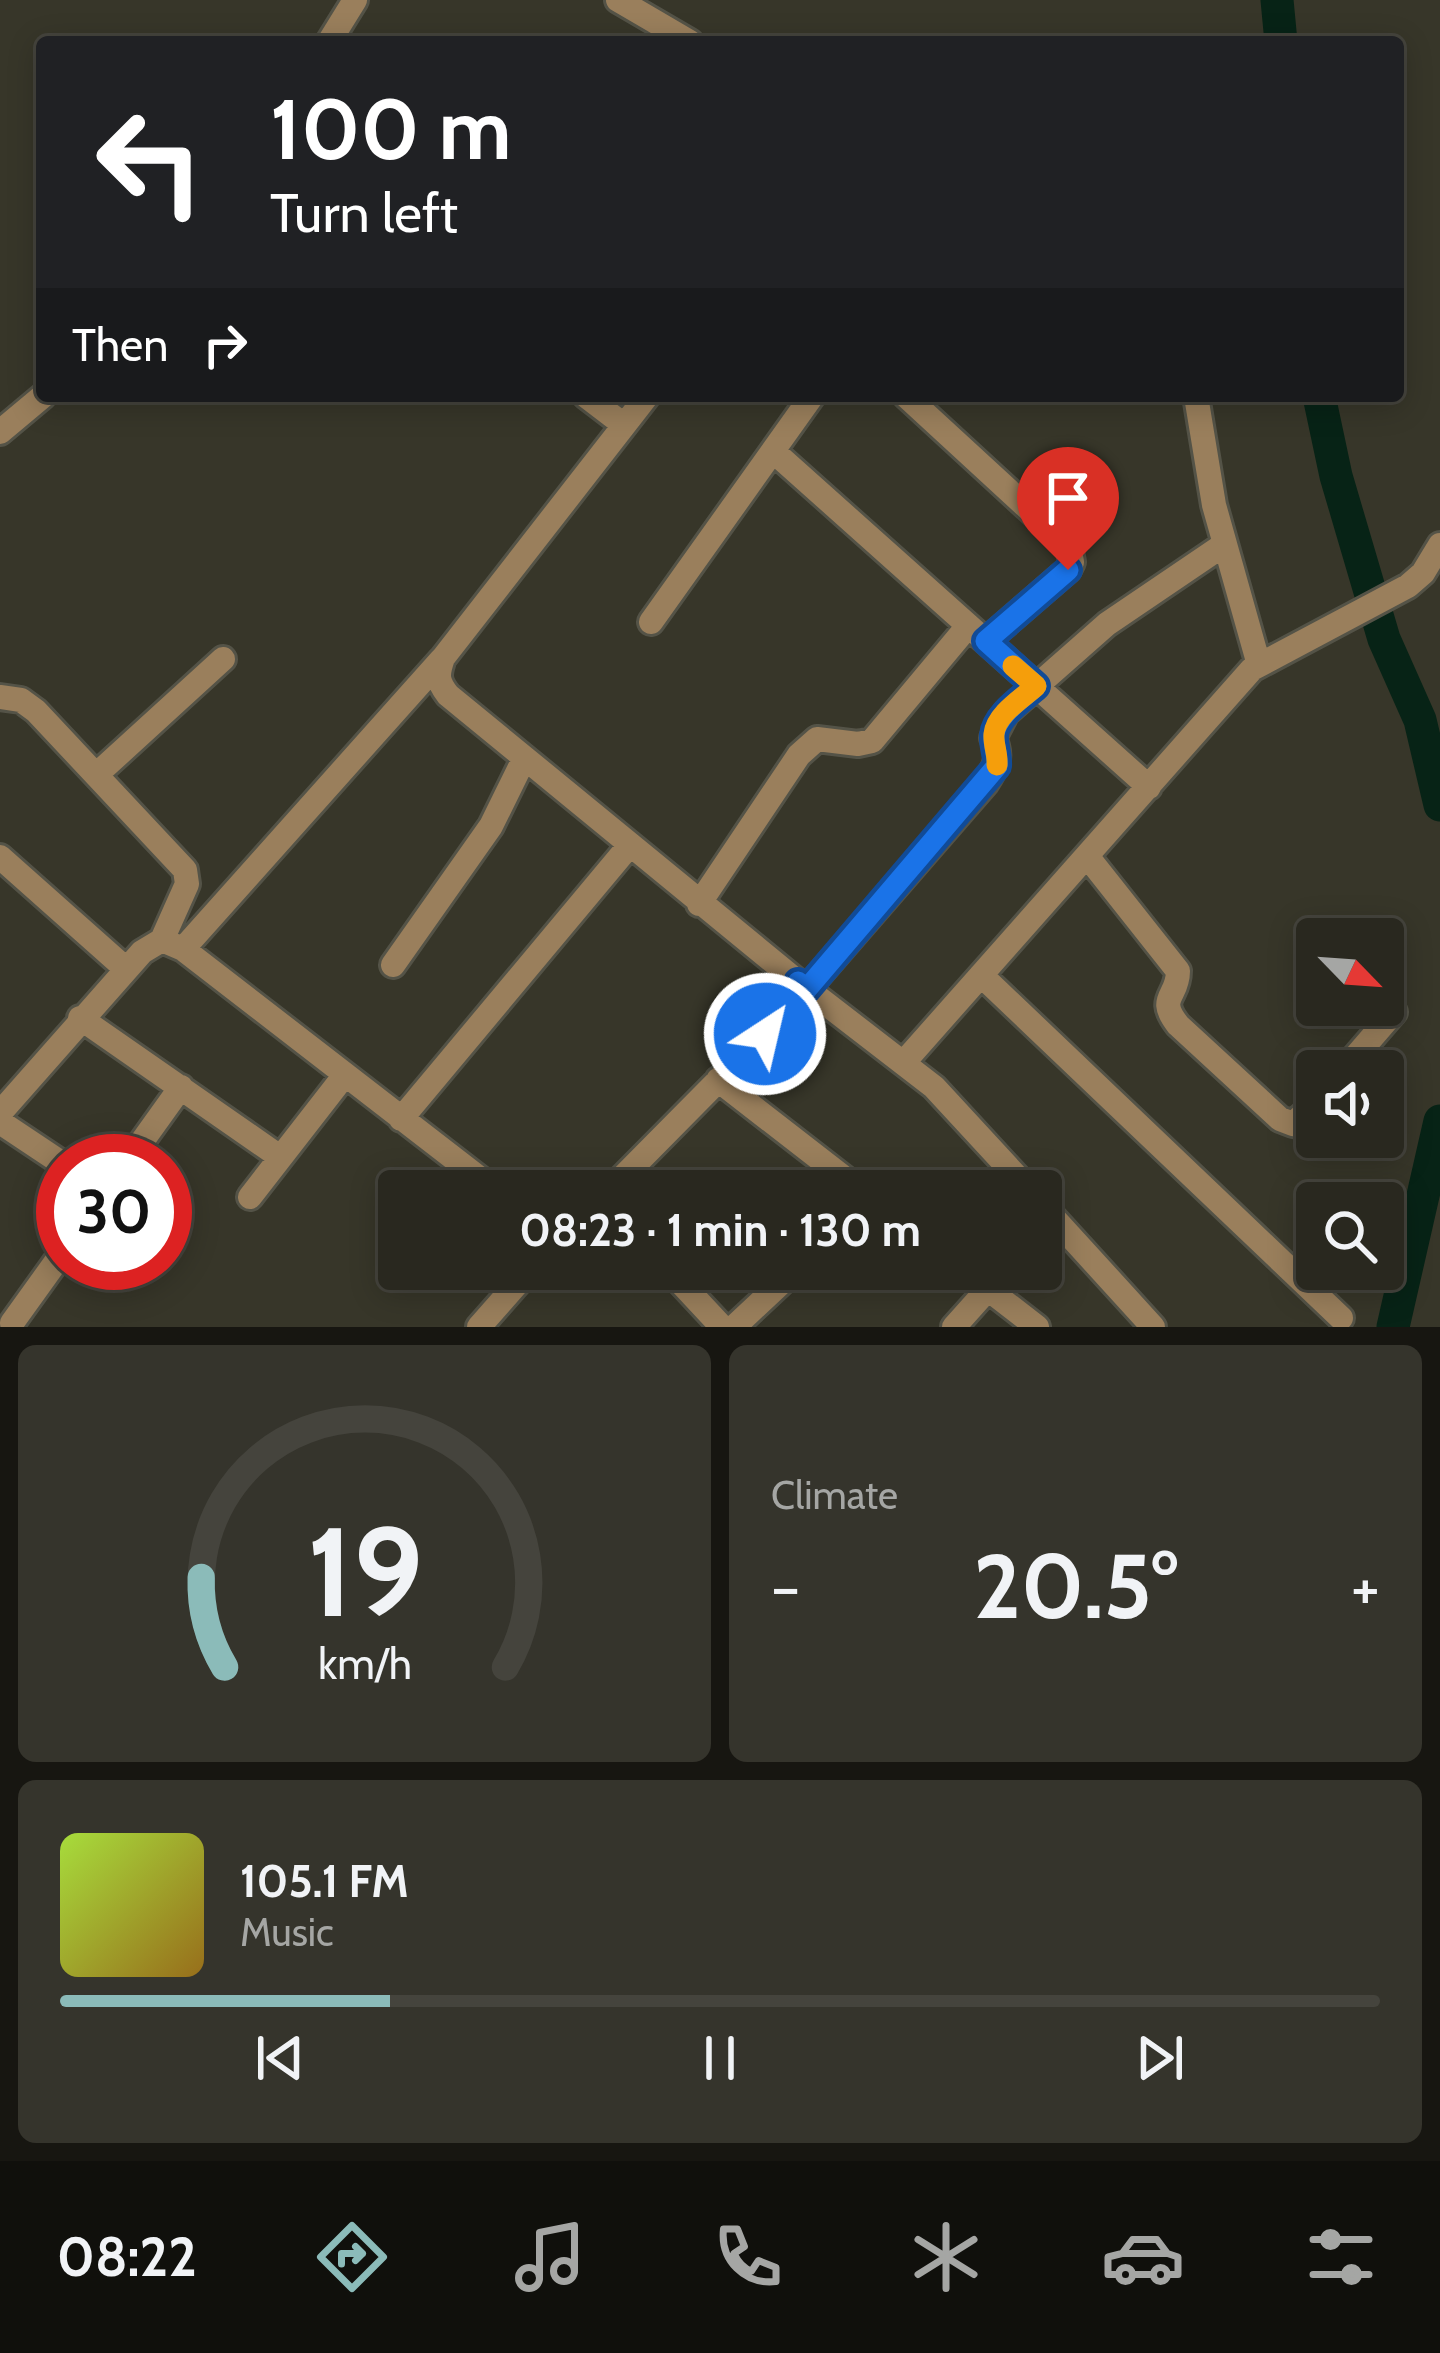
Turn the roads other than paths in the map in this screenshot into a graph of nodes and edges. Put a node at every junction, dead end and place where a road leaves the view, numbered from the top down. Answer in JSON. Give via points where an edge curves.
{"nodes":[{"id":1,"x":356,"y":0,"type":"edge"},
{"id":2,"x":618,"y":0,"type":"edge"},
{"id":3,"x":651,"y":33,"type":"edge"},
{"id":4,"x":333,"y":36,"type":"edge"},
{"id":5,"x":36,"y":402,"type":"edge"},
{"id":6,"x":594,"y":402,"type":"edge"},
{"id":7,"x":642,"y":402,"type":"edge"},
{"id":8,"x":808,"y":402,"type":"edge"},
{"id":9,"x":913,"y":402,"type":"edge"},
{"id":10,"x":1197,"y":402,"type":"edge"},
{"id":11,"x":624,"y":425,"type":"junction"},
{"id":12,"x":0,"y":432,"type":"edge"},
{"id":13,"x":772,"y":451,"type":"junction"},
{"id":14,"x":1225,"y":544,"type":"junction"},
{"id":15,"x":1437,"y":555,"type":"edge"},
{"id":16,"x":650,"y":622,"type":"dead end"},
{"id":17,"x":977,"y":633,"type":"junction"},
{"id":18,"x":443,"y":658,"type":"junction"},
{"id":19,"x":223,"y":659,"type":"dead end"},
{"id":20,"x":1259,"y":664,"type":"junction"},
{"id":21,"x":1036,"y":686,"type":"junction"},
{"id":22,"x":0,"y":697,"type":"edge"},
{"id":23,"x":524,"y":759,"type":"junction"},
{"id":24,"x":96,"y":775,"type":"junction"},
{"id":25,"x":1149,"y":787,"type":"junction"},
{"id":26,"x":629,"y":846,"type":"junction"},
{"id":27,"x":1087,"y":856,"type":"junction"},
{"id":28,"x":0,"y":857,"type":"edge"},
{"id":29,"x":699,"y":904,"type":"junction"},
{"id":30,"x":172,"y":944,"type":"junction"},
{"id":31,"x":393,"y":965,"type":"dead end"},
{"id":32,"x":127,"y":969,"type":"junction"},
{"id":33,"x":981,"y":975,"type":"junction"},
{"id":34,"x":802,"y":986,"type":"junction"},
{"id":35,"x":80,"y":1018,"type":"junction"},
{"id":36,"x":1382,"y":1026,"type":"edge"},
{"id":37,"x":1361,"y":1050,"type":"edge"},
{"id":38,"x":905,"y":1061,"type":"junction"},
{"id":39,"x":344,"y":1076,"type":"junction"},
{"id":40,"x":718,"y":1080,"type":"junction"},
{"id":41,"x":181,"y":1087,"type":"junction"},
{"id":42,"x":0,"y":1117,"type":"edge"},
{"id":43,"x":401,"y":1119,"type":"junction"},
{"id":44,"x":1296,"y":1121,"type":"edge"},
{"id":45,"x":147,"y":1134,"type":"edge"},
{"id":46,"x":36,"y":1144,"type":"edge"},
{"id":47,"x":280,"y":1157,"type":"junction"},
{"id":48,"x":468,"y":1170,"type":"edge"},
{"id":49,"x":630,"y":1170,"type":"edge"},
{"id":50,"x":834,"y":1170,"type":"edge"},
{"id":51,"x":1012,"y":1170,"type":"edge"},
{"id":52,"x":250,"y":1197,"type":"dead end"},
{"id":53,"x":1062,"y":1227,"type":"edge"},
{"id":54,"x":36,"y":1288,"type":"edge"},
{"id":55,"x":512,"y":1290,"type":"edge"},
{"id":56,"x":688,"y":1290,"type":"edge"},
{"id":57,"x":774,"y":1290,"type":"edge"},
{"id":58,"x":987,"y":1290,"type":"edge"},
{"id":59,"x":989,"y":1290,"type":"edge"},
{"id":60,"x":1340,"y":1318,"type":"dead end"},
{"id":61,"x":11,"y":1322,"type":"edge"},
{"id":62,"x":479,"y":1327,"type":"edge"},
{"id":63,"x":722,"y":1327,"type":"edge"},
{"id":64,"x":734,"y":1327,"type":"edge"},
{"id":65,"x":954,"y":1327,"type":"edge"},
{"id":66,"x":1037,"y":1327,"type":"edge"},
{"id":67,"x":1153,"y":1327,"type":"edge"}],
"edges":[{"from":1,"to":4,"type":"street"},
{"from":2,"to":3,"type":"street"},
{"from":5,"to":12,"type":"street"},
{"from":6,"to":11,"type":"street"},
{"from":7,"to":11,"type":"street"},
{"from":8,"to":13,"type":"street"},
{"from":9,"to":17,"type":"street","via":[[1072,553],[1068,570]]},
{"from":10,"to":14,"type":"street"},
{"from":11,"to":18,"type":"street"},
{"from":13,"to":16,"type":"street"},
{"from":13,"to":17,"type":"street"},
{"from":14,"to":20,"type":"street"},
{"from":14,"to":21,"type":"street","via":[[1124,611]]},
{"from":15,"to":20,"type":"street","via":[[1408,586]]},
{"from":17,"to":21,"type":"street"},
{"from":17,"to":29,"type":"street","via":[[872,741],[818,739],[799,755]]},
{"from":18,"to":23,"type":"street","via":[[438,683]]},
{"from":18,"to":30,"type":"street"},
{"from":19,"to":24,"type":"street"},
{"from":20,"to":25,"type":"street"},
{"from":21,"to":25,"type":"street"},
{"from":21,"to":34,"type":"street","via":[[996,727],[997,766],[986,784]]},
{"from":22,"to":24,"type":"street","via":[[36,711]]},
{"from":23,"to":26,"type":"street"},
{"from":23,"to":31,"type":"street","via":[[491,826]]},
{"from":24,"to":30,"type":"street","via":[[184,870]]},
{"from":25,"to":27,"type":"street"},
{"from":26,"to":29,"type":"street"},
{"from":26,"to":43,"type":"street"},
{"from":27,"to":33,"type":"street"},
{"from":27,"to":44,"type":"street","via":[[1178,971],[1167,1002],[1178,1025],[1280,1119]]},
{"from":28,"to":32,"type":"street"},
{"from":29,"to":34,"type":"street"},
{"from":30,"to":32,"type":"street","via":[[142,952]]},
{"from":30,"to":39,"type":"street"},
{"from":32,"to":35,"type":"street"},
{"from":33,"to":38,"type":"street"},
{"from":33,"to":60,"type":"street"},
{"from":34,"to":38,"type":"street"},
{"from":34,"to":40,"type":"street"},
{"from":35,"to":41,"type":"street"},
{"from":35,"to":42,"type":"street"},
{"from":36,"to":37,"type":"street"},
{"from":38,"to":51,"type":"street"},
{"from":39,"to":43,"type":"street"},
{"from":39,"to":47,"type":"street"},
{"from":40,"to":49,"type":"street"},
{"from":40,"to":50,"type":"street"},
{"from":41,"to":45,"type":"street"},
{"from":41,"to":47,"type":"street"},
{"from":42,"to":46,"type":"street"},
{"from":43,"to":48,"type":"street"},
{"from":47,"to":52,"type":"street"},
{"from":53,"to":67,"type":"street"},
{"from":54,"to":61,"type":"street"},
{"from":55,"to":62,"type":"street"},
{"from":56,"to":63,"type":"street"},
{"from":57,"to":64,"type":"street"},
{"from":58,"to":65,"type":"street"},
{"from":59,"to":66,"type":"street"}]}
